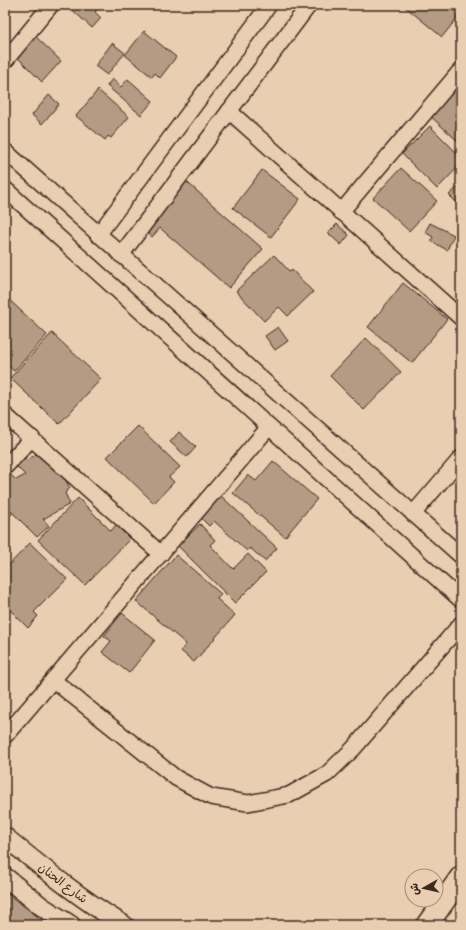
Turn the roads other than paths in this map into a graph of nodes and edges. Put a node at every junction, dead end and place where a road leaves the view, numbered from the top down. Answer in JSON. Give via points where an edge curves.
{"nodes":[{"id":1,"x":51,"y":5,"type":"edge"},
{"id":2,"x":269,"y":5,"type":"edge"},
{"id":3,"x":309,"y":5,"type":"edge"},
{"id":4,"x":5,"y":61,"type":"edge"},
{"id":5,"x":461,"y":70,"type":"edge"},
{"id":6,"x":229,"y":111,"type":"junction"},
{"id":7,"x":5,"y":151,"type":"edge"},
{"id":8,"x":5,"y":189,"type":"edge"},
{"id":9,"x":341,"y":212,"type":"junction"},
{"id":10,"x":98,"y":234,"type":"junction"},
{"id":11,"x":121,"y":254,"type":"junction"},
{"id":12,"x":461,"y":318,"type":"edge"},
{"id":13,"x":5,"y":415,"type":"edge"},
{"id":14,"x":269,"y":427,"type":"junction"},
{"id":15,"x":32,"y":438,"type":"junction"},
{"id":16,"x":461,"y":458,"type":"edge"},
{"id":17,"x":5,"y":468,"type":"edge"},
{"id":18,"x":414,"y":514,"type":"junction"},
{"id":19,"x":161,"y":554,"type":"junction"},
{"id":20,"x":461,"y":556,"type":"edge"},
{"id":21,"x":461,"y":600,"type":"edge"},
{"id":22,"x":461,"y":624,"type":"edge"},
{"id":23,"x":53,"y":680,"type":"junction"},
{"id":24,"x":5,"y":736,"type":"edge"},
{"id":25,"x":5,"y":837,"type":"edge"},
{"id":26,"x":5,"y":877,"type":"edge"},
{"id":27,"x":461,"y":877,"type":"edge"},
{"id":28,"x":444,"y":901,"type":"edge"},
{"id":29,"x":438,"y":908,"type":"edge"},
{"id":30,"x":439,"y":908,"type":"edge"},
{"id":31,"x":71,"y":925,"type":"edge"},
{"id":32,"x":124,"y":925,"type":"edge"},
{"id":33,"x":420,"y":925,"type":"edge"},
{"id":34,"x":427,"y":925,"type":"edge"}],
"edges":[{"from":1,"to":4,"type":"street"},
{"from":2,"to":10,"type":"street"},
{"from":3,"to":6,"type":"street"},
{"from":5,"to":9,"type":"street"},
{"from":6,"to":9,"type":"street"},
{"from":6,"to":11,"type":"street"},
{"from":7,"to":10,"type":"street"},
{"from":8,"to":14,"type":"street"},
{"from":9,"to":12,"type":"street"},
{"from":10,"to":11,"type":"street"},
{"from":11,"to":18,"type":"street"},
{"from":13,"to":15,"type":"street"},
{"from":14,"to":19,"type":"street"},
{"from":14,"to":21,"type":"street"},
{"from":15,"to":17,"type":"street"},
{"from":15,"to":19,"type":"street"},
{"from":16,"to":18,"type":"street"},
{"from":18,"to":20,"type":"street"},
{"from":19,"to":23,"type":"street"},
{"from":22,"to":23,"type":"street","via":[[353,750],[327,774],[289,795],[248,803],[211,797],[176,778]]},
{"from":23,"to":24,"type":"street"},
{"from":25,"to":32,"type":"street","name":"شارع الحنان","via":[[96,907]]},
{"from":26,"to":31,"type":"street","via":[[41,906]]},
{"from":27,"to":28,"type":"main road"},
{"from":29,"to":33,"type":"street"},
{"from":30,"to":34,"type":"main road"}]}
